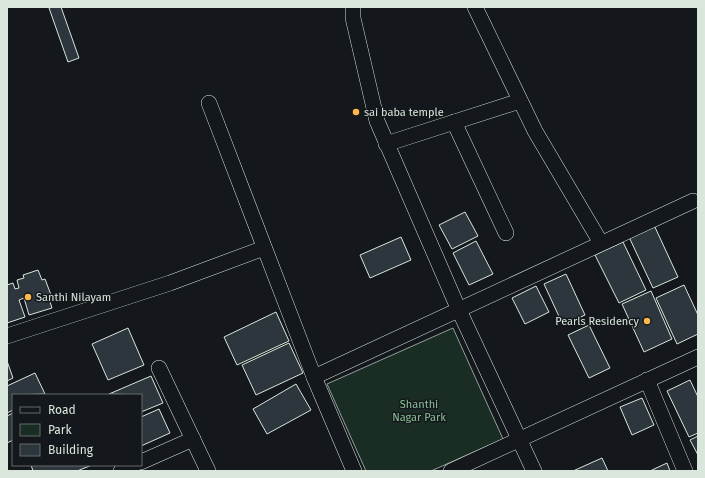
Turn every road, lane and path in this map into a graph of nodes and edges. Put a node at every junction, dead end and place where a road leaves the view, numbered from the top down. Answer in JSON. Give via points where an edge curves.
{"nodes":[{"id":1,"x":354,"y":7,"type":"edge"},
{"id":2,"x":475,"y":7,"type":"edge"},
{"id":3,"x":520,"y":101,"type":"junction"},
{"id":4,"x":209,"y":103,"type":"dead end"},
{"id":5,"x":454,"y":122,"type":"junction"},
{"id":6,"x":386,"y":144,"type":"junction"},
{"id":7,"x":693,"y":201,"type":"dead end"},
{"id":8,"x":506,"y":233,"type":"dead end"},
{"id":9,"x":601,"y":243,"type":"junction"},
{"id":10,"x":264,"y":248,"type":"junction"},
{"id":11,"x":458,"y":308,"type":"junction"},
{"id":12,"x":7,"y":336,"type":"edge"},
{"id":13,"x":698,"y":357,"type":"edge"},
{"id":14,"x":160,"y":368,"type":"dead end"},
{"id":15,"x":314,"y":377,"type":"junction"},
{"id":16,"x":647,"y":380,"type":"junction"},
{"id":17,"x":193,"y":439,"type":"junction"},
{"id":18,"x":519,"y":439,"type":"junction"},
{"id":19,"x":142,"y":462,"type":"edge"},
{"id":20,"x":132,"y":466,"type":"edge"},
{"id":21,"x":121,"y":471,"type":"edge"},
{"id":22,"x":208,"y":471,"type":"edge"},
{"id":23,"x":354,"y":471,"type":"edge"},
{"id":24,"x":452,"y":471,"type":"edge"},
{"id":25,"x":534,"y":471,"type":"edge"},
{"id":26,"x":684,"y":471,"type":"edge"}],
"edges":[{"from":1,"to":6,"type":"street","via":[[353,18],[375,115]]},
{"from":2,"to":3,"type":"street"},
{"from":3,"to":5,"type":"street"},
{"from":3,"to":9,"type":"street"},
{"from":4,"to":10,"type":"street"},
{"from":5,"to":6,"type":"street"},
{"from":5,"to":8,"type":"street"},
{"from":6,"to":11,"type":"street"},
{"from":7,"to":9,"type":"street"},
{"from":9,"to":11,"type":"street"},
{"from":10,"to":12,"type":"street","via":[[163,285]]},
{"from":10,"to":15,"type":"street"},
{"from":11,"to":15,"type":"street"},
{"from":11,"to":18,"type":"street"},
{"from":13,"to":16,"type":"street"},
{"from":14,"to":17,"type":"street"},
{"from":15,"to":23,"type":"street"},
{"from":16,"to":18,"type":"street"},
{"from":16,"to":26,"type":"street"},
{"from":17,"to":19,"type":"street"},
{"from":17,"to":22,"type":"street"},
{"from":18,"to":24,"type":"street"},
{"from":18,"to":25,"type":"street"},
{"from":20,"to":21,"type":"street"}]}
